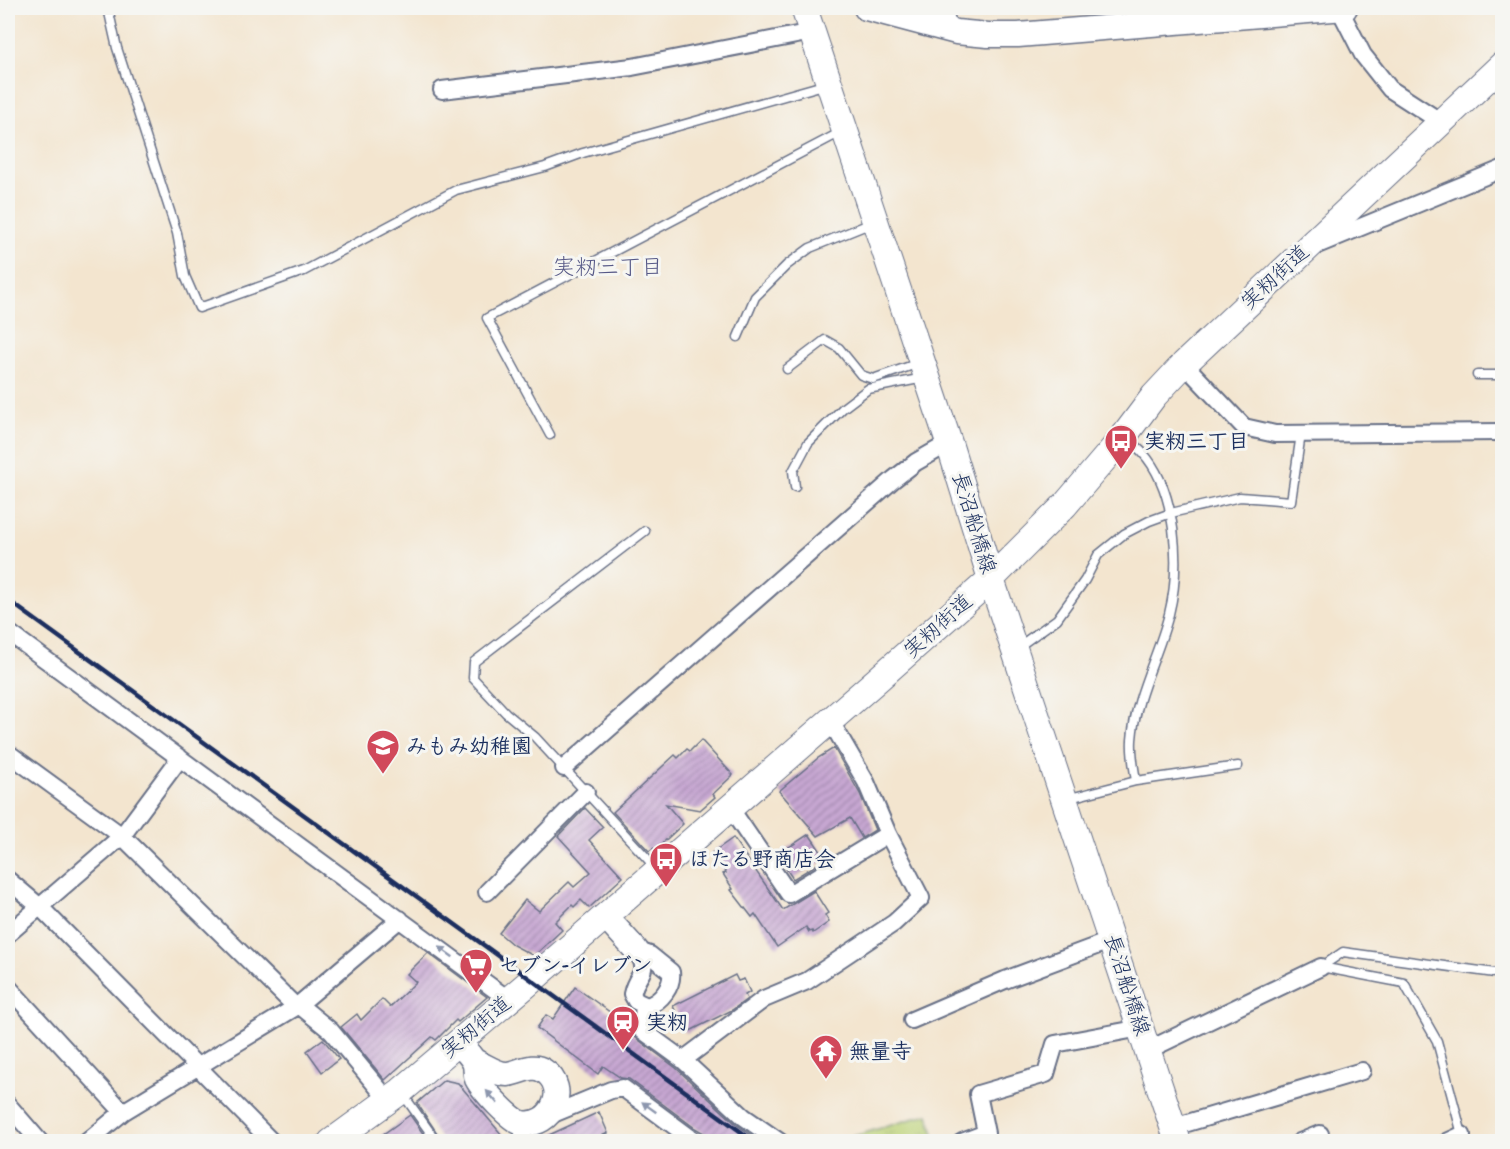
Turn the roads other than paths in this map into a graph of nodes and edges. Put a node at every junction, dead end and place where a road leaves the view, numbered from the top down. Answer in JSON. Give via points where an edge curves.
{"nodes":[{"id":1,"x":108,"y":8,"type":"edge"},
{"id":2,"x":804,"y":8,"type":"edge"},
{"id":3,"x":866,"y":8,"type":"edge"},
{"id":4,"x":946,"y":8,"type":"edge"},
{"id":5,"x":1339,"y":8,"type":"edge"},
{"id":6,"x":1345,"y":8,"type":"edge"},
{"id":7,"x":1236,"y":12,"type":"edge"},
{"id":8,"x":812,"y":32,"type":"junction"},
{"id":9,"x":956,"y":32,"type":"junction"},
{"id":10,"x":1503,"y":65,"type":"edge"},
{"id":11,"x":829,"y":83,"type":"junction"},
{"id":12,"x":442,"y":90,"type":"dead end"},
{"id":13,"x":1441,"y":122,"type":"junction"},
{"id":14,"x":844,"y":130,"type":"junction"},
{"id":15,"x":1503,"y":168,"type":"edge"},
{"id":16,"x":875,"y":222,"type":"junction"},
{"id":17,"x":1305,"y":249,"type":"junction"},
{"id":18,"x":738,"y":337,"type":"dead end"},
{"id":19,"x":1184,"y":364,"type":"junction"},
{"id":20,"x":786,"y":369,"type":"dead end"},
{"id":21,"x":925,"y":369,"type":"junction"},
{"id":22,"x":1477,"y":375,"type":"dead end"},
{"id":23,"x":1503,"y":375,"type":"edge"},
{"id":24,"x":1503,"y":432,"type":"edge"},
{"id":25,"x":1301,"y":434,"type":"junction"},
{"id":26,"x":550,"y":435,"type":"dead end"},
{"id":27,"x":1124,"y":436,"type":"junction"},
{"id":28,"x":949,"y":443,"type":"junction"},
{"id":29,"x":795,"y":487,"type":"dead end"},
{"id":30,"x":1171,"y":513,"type":"junction"},
{"id":31,"x":645,"y":531,"type":"dead end"},
{"id":32,"x":991,"y":579,"type":"junction"},
{"id":33,"x":8,"y":632,"type":"edge"},
{"id":34,"x":1015,"y":649,"type":"junction"},
{"id":35,"x":830,"y":720,"type":"junction"},
{"id":36,"x":8,"y":753,"type":"edge"},
{"id":37,"x":180,"y":758,"type":"junction"},
{"id":38,"x":1238,"y":766,"type":"dead end"},
{"id":39,"x":564,"y":768,"type":"junction"},
{"id":40,"x":1136,"y":781,"type":"junction"},
{"id":41,"x":586,"y":792,"type":"junction"},
{"id":42,"x":1065,"y":800,"type":"junction"},
{"id":43,"x":730,"y":808,"type":"junction"},
{"id":44,"x":888,"y":834,"type":"junction"},
{"id":45,"x":122,"y":836,"type":"junction"},
{"id":46,"x":659,"y":870,"type":"junction"},
{"id":47,"x":8,"y":880,"type":"edge"},
{"id":48,"x":487,"y":892,"type":"dead end"},
{"id":49,"x":40,"y":907,"type":"junction"},
{"id":50,"x":606,"y":917,"type":"junction"},
{"id":51,"x":400,"y":919,"type":"junction"},
{"id":52,"x":8,"y":934,"type":"edge"},
{"id":53,"x":1112,"y":940,"type":"junction"},
{"id":54,"x":636,"y":950,"type":"junction"},
{"id":55,"x":1321,"y":967,"type":"junction"},
{"id":56,"x":1503,"y":974,"type":"edge"},
{"id":57,"x":8,"y":987,"type":"edge"},
{"id":58,"x":509,"y":1000,"type":"junction"},
{"id":59,"x":644,"y":1005,"type":"junction"},
{"id":60,"x":298,"y":1006,"type":"junction"},
{"id":61,"x":912,"y":1020,"type":"dead end"},
{"id":62,"x":1145,"y":1039,"type":"junction"},
{"id":63,"x":466,"y":1052,"type":"junction"},
{"id":64,"x":683,"y":1060,"type":"junction"},
{"id":65,"x":199,"y":1068,"type":"junction"},
{"id":66,"x":1362,"y":1071,"type":"dead end"},
{"id":67,"x":394,"y":1096,"type":"junction"},
{"id":68,"x":8,"y":1105,"type":"edge"},
{"id":69,"x":123,"y":1112,"type":"junction"},
{"id":70,"x":548,"y":1116,"type":"junction"},
{"id":71,"x":523,"y":1132,"type":"edge"},
{"id":72,"x":1176,"y":1134,"type":"edge"},
{"id":73,"x":1458,"y":1140,"type":"edge"},
{"id":74,"x":696,"y":1141,"type":"edge"},
{"id":75,"x":40,"y":1142,"type":"edge"},
{"id":76,"x":87,"y":1142,"type":"edge"},
{"id":77,"x":272,"y":1142,"type":"edge"},
{"id":78,"x":331,"y":1142,"type":"edge"},
{"id":79,"x":436,"y":1142,"type":"edge"},
{"id":80,"x":780,"y":1142,"type":"edge"},
{"id":81,"x":962,"y":1142,"type":"edge"},
{"id":82,"x":1300,"y":1142,"type":"edge"},
{"id":83,"x":1322,"y":1142,"type":"edge"}],
"edges":[{"from":1,"to":11,"type":"lane","via":[[117,48],[177,233],[185,276],[199,308],[304,271],[456,190]]},
{"from":2,"to":8,"type":"main road","name":"長沼船橋線"},
{"from":3,"to":9,"type":"main road"},
{"from":4,"to":9,"type":"lane"},
{"from":5,"to":6,"type":"main road"},
{"from":5,"to":7,"type":"main road"},
{"from":5,"to":13,"type":"street","via":[[1363,55],[1390,89]]},
{"from":7,"to":9,"type":"main road","via":[[1018,35]]},
{"from":8,"to":11,"type":"main road","name":"長沼船橋線"},
{"from":8,"to":12,"type":"street","via":[[632,67]]},
{"from":10,"to":13,"type":"main road","name":"実籾街道"},
{"from":11,"to":14,"type":"main road","name":"長沼船橋線"},
{"from":13,"to":17,"type":"main road","name":"実籾街道"},
{"from":14,"to":16,"type":"main road","name":"長沼船橋線"},
{"from":14,"to":26,"type":"lane","via":[[487,318]]},
{"from":15,"to":17,"type":"street"},
{"from":16,"to":18,"type":"lane","via":[[810,248],[788,265],[755,297]]},
{"from":16,"to":21,"type":"main road","name":"長沼船橋線"},
{"from":17,"to":19,"type":"main road","name":"実籾街道"},
{"from":19,"to":25,"type":"street","via":[[1244,427],[1275,434]]},
{"from":19,"to":27,"type":"main road","name":"実籾街道"},
{"from":20,"to":21,"type":"lane","via":[[825,340],[839,348],[861,375],[873,379]]},
{"from":21,"to":28,"type":"main road","name":"長沼船橋線"},
{"from":21,"to":29,"type":"lane","via":[[868,388],[843,408],[808,443],[793,471]]},
{"from":22,"to":23,"type":"lane"},
{"from":24,"to":25,"type":"street"},
{"from":25,"to":30,"type":"lane","via":[[1291,501],[1240,497]]},
{"from":27,"to":30,"type":"lane","via":[[1143,453],[1162,485]]},
{"from":27,"to":32,"type":"main road","name":"実籾街道","via":[[1065,505]]},
{"from":28,"to":32,"type":"main road","name":"長沼船橋線"},
{"from":28,"to":39,"type":"street","via":[[894,479]]},
{"from":30,"to":34,"type":"lane","via":[[1124,534],[1098,555],[1057,619]]},
{"from":30,"to":40,"type":"lane","via":[[1174,585],[1169,614],[1138,705],[1132,742]]},
{"from":31,"to":39,"type":"lane","via":[[474,662],[473,678]]},
{"from":32,"to":34,"type":"main road","name":"長沼船橋線"},
{"from":32,"to":35,"type":"main road","name":"実籾街道"},
{"from":33,"to":37,"type":"street"},
{"from":34,"to":42,"type":"main road","name":"長沼船橋線"},
{"from":35,"to":43,"type":"main road","name":"実籾街道"},
{"from":35,"to":44,"type":"street","via":[[866,782]]},
{"from":36,"to":45,"type":"street"},
{"from":37,"to":45,"type":"street"},
{"from":37,"to":51,"type":"street"},
{"from":38,"to":40,"type":"lane"},
{"from":39,"to":41,"type":"lane"},
{"from":40,"to":42,"type":"lane"},
{"from":41,"to":46,"type":"lane"},
{"from":41,"to":48,"type":"street"},
{"from":42,"to":53,"type":"main road","name":"長沼船橋線"},
{"from":43,"to":44,"type":"street","via":[[789,894]]},
{"from":43,"to":46,"type":"main road","name":"実籾街道"},
{"from":44,"to":64,"type":"street","via":[[921,898],[894,923],[807,981],[764,999]]},
{"from":45,"to":49,"type":"street"},
{"from":45,"to":60,"type":"street"},
{"from":46,"to":50,"type":"main road","name":"実籾街道"},
{"from":47,"to":49,"type":"street"},
{"from":49,"to":52,"type":"street"},
{"from":49,"to":65,"type":"street"},
{"from":50,"to":54,"type":"main road"},
{"from":50,"to":58,"type":"main road","name":"実籾街道"},
{"from":58,"to":51,"type":"street","one_way":true},
{"from":51,"to":60,"type":"street"},
{"from":53,"to":61,"type":"street"},
{"from":53,"to":62,"type":"main road","name":"長沼船橋線"},
{"from":54,"to":59,"type":"street","via":[[644,968],[632,994]]},
{"from":54,"to":59,"type":"street","via":[[650,955],[671,972],[672,978],[669,988],[652,1005]]},
{"from":55,"to":56,"type":"lane","via":[[1342,952]]},
{"from":55,"to":62,"type":"street"},
{"from":55,"to":73,"type":"lane","via":[[1404,983],[1437,1041]]},
{"from":57,"to":69,"type":"street"},
{"from":58,"to":63,"type":"main road","name":"実籾街道"},
{"from":59,"to":64,"type":"street","via":[[642,1030]]},
{"from":60,"to":65,"type":"street"},
{"from":60,"to":67,"type":"street","via":[[331,1031]]},
{"from":62,"to":72,"type":"main road","name":"長沼船橋線"},
{"from":62,"to":81,"type":"street","via":[[1055,1044],[1046,1074],[978,1094],[986,1133]]},
{"from":63,"to":67,"type":"main road","name":"実籾街道"},
{"from":63,"to":70,"type":"main road","via":[[500,1073],[529,1068],[545,1071],[557,1096]]},
{"from":71,"to":63,"type":"main road","one_way":true,"via":[[477,1079]]},
{"from":64,"to":80,"type":"street","via":[[744,1117]]},
{"from":65,"to":69,"type":"street"},
{"from":65,"to":77,"type":"street"},
{"from":66,"to":72,"type":"street"},
{"from":67,"to":78,"type":"main road","name":"実籾街道"},
{"from":67,"to":79,"type":"lane"},
{"from":68,"to":75,"type":"street"},
{"from":69,"to":76,"type":"street"},
{"from":70,"to":71,"type":"main road"},
{"from":74,"to":70,"type":"street","one_way":true,"via":[[623,1088]]},
{"from":82,"to":83,"type":"street","via":[[1320,1134]]}]}
